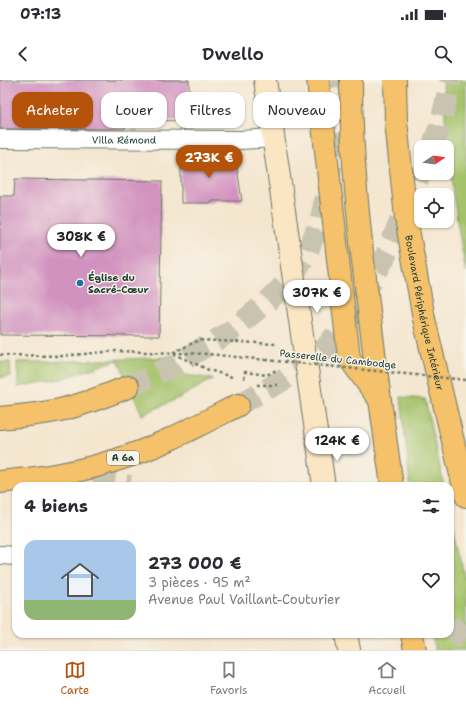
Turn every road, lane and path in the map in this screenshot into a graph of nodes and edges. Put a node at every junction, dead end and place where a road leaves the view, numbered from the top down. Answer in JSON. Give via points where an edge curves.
{"nodes":[{"id":1,"x":265,"y":80,"type":"edge"},
{"id":2,"x":318,"y":80,"type":"edge"},
{"id":3,"x":351,"y":80,"type":"edge"},
{"id":4,"x":395,"y":80,"type":"edge"},
{"id":5,"x":273,"y":138,"type":"junction"},
{"id":6,"x":0,"y":139,"type":"edge"},
{"id":7,"x":304,"y":345,"type":"junction"},
{"id":8,"x":172,"y":353,"type":"junction"},
{"id":9,"x":0,"y":355,"type":"edge"},
{"id":10,"x":267,"y":375,"type":"dead end"},
{"id":11,"x":466,"y":380,"type":"edge"},
{"id":12,"x":255,"y":385,"type":"dead end"},
{"id":13,"x":309,"y":385,"type":"junction"},
{"id":14,"x":128,"y":387,"type":"tunnel mouth"},
{"id":15,"x":379,"y":399,"type":"junction"},
{"id":16,"x":238,"y":405,"type":"tunnel mouth"},
{"id":17,"x":0,"y":418,"type":"edge"},
{"id":18,"x":0,"y":482,"type":"edge"},
{"id":19,"x":323,"y":482,"type":"edge"},
{"id":20,"x":391,"y":482,"type":"edge"},
{"id":21,"x":466,"y":496,"type":"edge"},
{"id":22,"x":0,"y":556,"type":"edge"},
{"id":23,"x":12,"y":556,"type":"edge"},
{"id":24,"x":347,"y":638,"type":"edge"},
{"id":25,"x":413,"y":638,"type":"edge"},
{"id":26,"x":349,"y":650,"type":"edge"},
{"id":27,"x":415,"y":650,"type":"edge"}],
"edges":[{"from":1,"to":5,"type":"main road"},
{"from":2,"to":15,"type":"highway","via":[[349,358]]},
{"from":3,"to":15,"type":"highway","via":[[351,118],[360,235]]},
{"from":4,"to":21,"type":"highway","name":"Boulevard Périphérique Intérieur","via":[[396,121],[406,218],[424,319]]},
{"from":5,"to":6,"type":"lane","name":"Villa Rémond"},
{"from":5,"to":7,"type":"main road"},
{"from":7,"to":8,"type":"path","via":[[199,340]]},
{"from":7,"to":13,"type":"main road"},
{"from":8,"to":9,"type":"path","name":"Passerelle du Cambodge","via":[[116,351],[62,356]]},
{"from":8,"to":10,"type":"path","via":[[209,370],[244,381],[245,372]]},
{"from":8,"to":11,"type":"path","name":"Passerelle du Cambodge","bridge":true,"via":[[208,354]]},
{"from":12,"to":13,"type":"path"},
{"from":13,"to":19,"type":"main road"},
{"from":14,"to":17,"type":"highway","via":[[64,409]]},
{"from":15,"to":20,"type":"highway"},
{"from":16,"to":18,"type":"highway","number":"A 6a","via":[[164,442],[113,461],[44,477]]},
{"from":22,"to":23,"type":"lane"},
{"from":24,"to":26,"type":"main road"},
{"from":25,"to":27,"type":"highway"}]}
